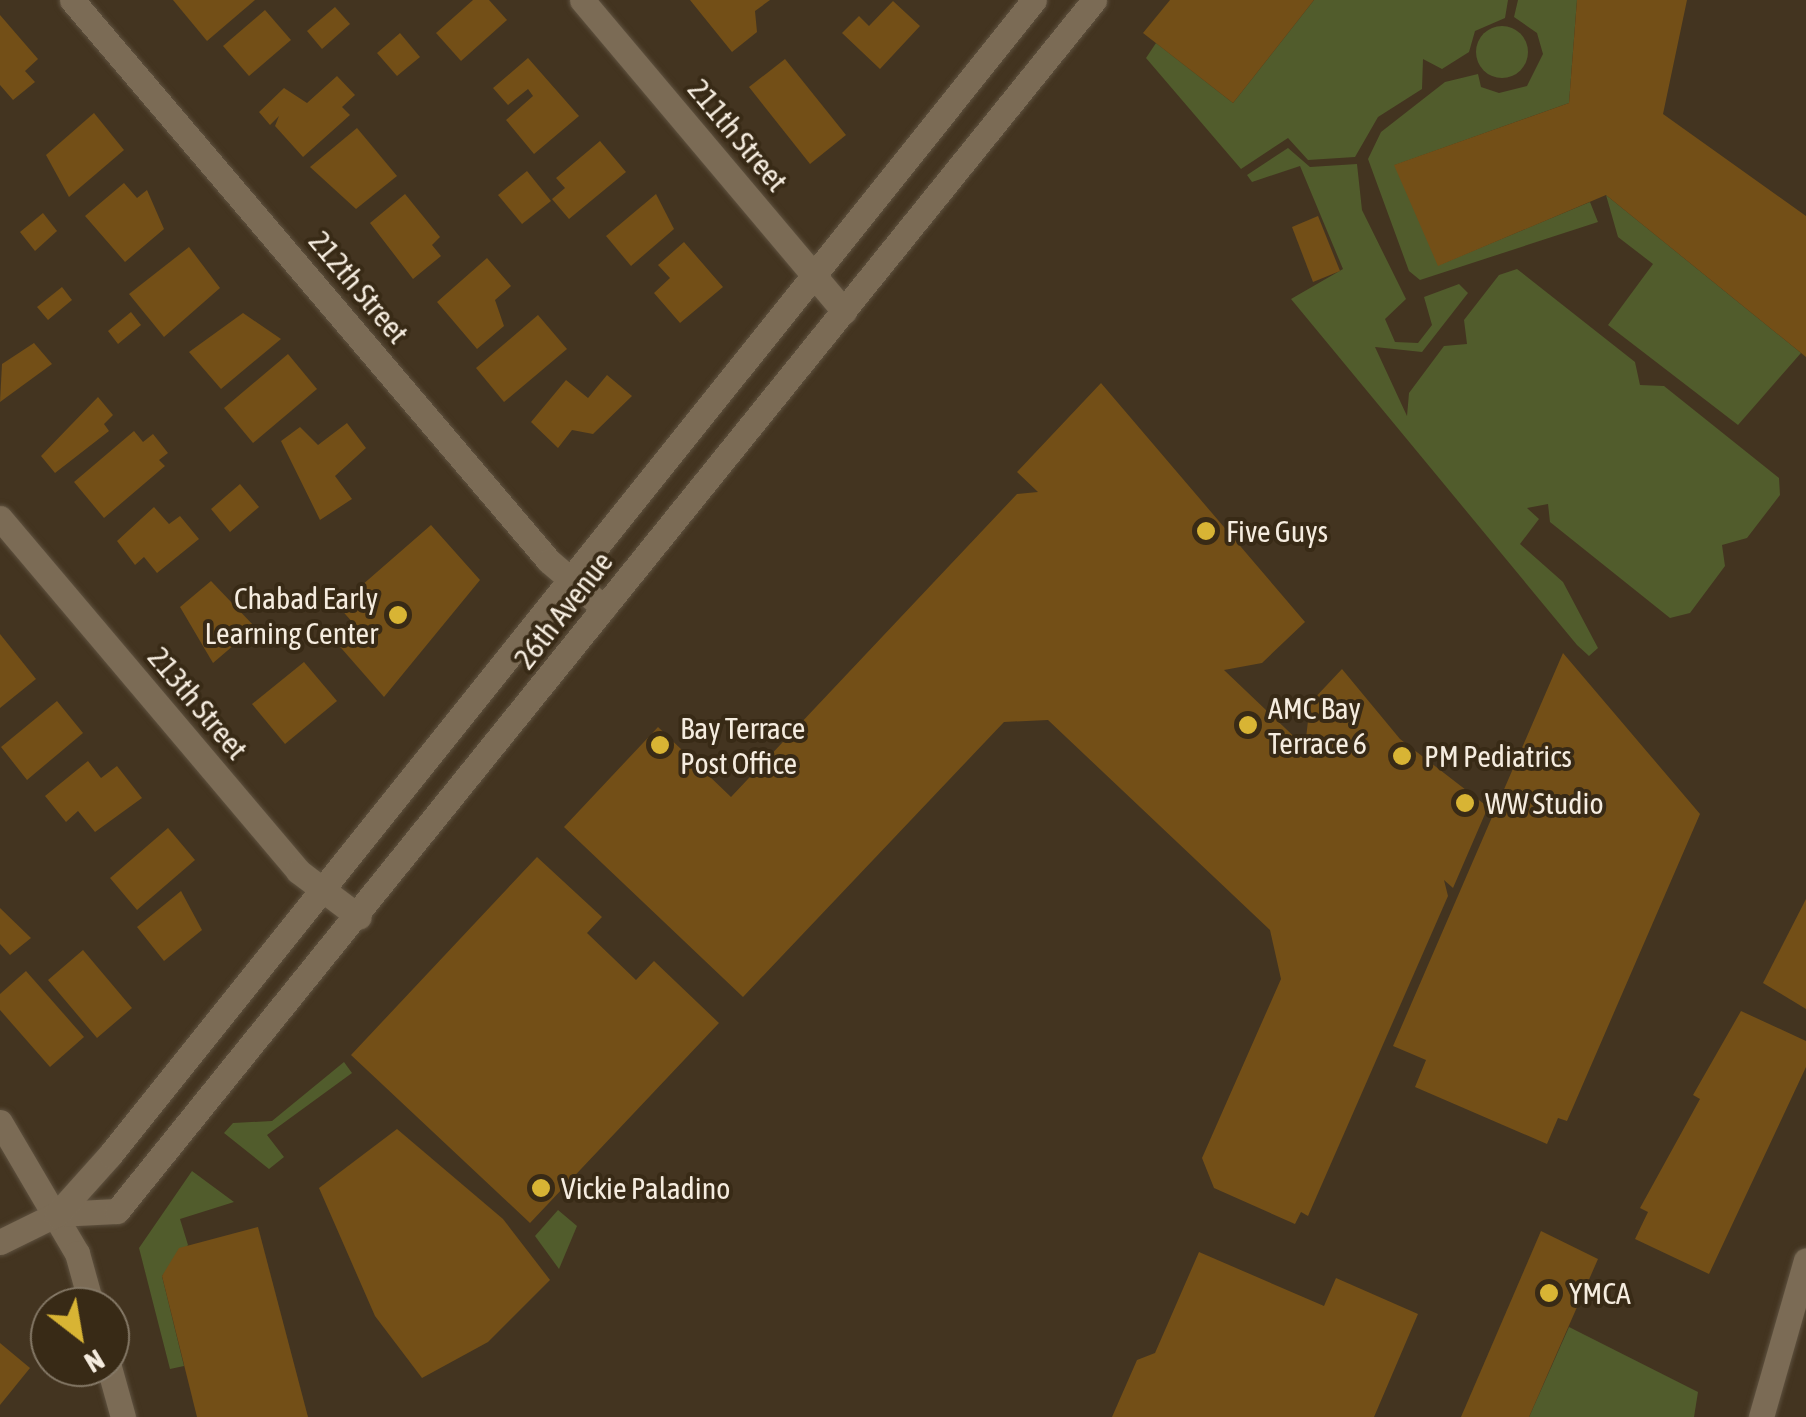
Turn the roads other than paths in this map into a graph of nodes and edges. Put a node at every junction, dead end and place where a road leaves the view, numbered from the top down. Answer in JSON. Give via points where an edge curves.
{"nodes":[{"id":1,"x":72,"y":0,"type":"edge"},
{"id":2,"x":582,"y":0,"type":"edge"},
{"id":3,"x":1034,"y":0,"type":"edge"},
{"id":4,"x":1093,"y":1,"type":"edge"},
{"id":5,"x":814,"y":275,"type":"junction"},
{"id":6,"x":844,"y":310,"type":"junction"},
{"id":7,"x":0,"y":518,"type":"edge"},
{"id":8,"x":572,"y":582,"type":"junction"},
{"id":9,"x":604,"y":608,"type":"junction"},
{"id":10,"x":325,"y":892,"type":"junction"},
{"id":11,"x":359,"y":917,"type":"junction"},
{"id":12,"x":0,"y":1122,"type":"edge"},
{"id":13,"x":58,"y":1214,"type":"junction"},
{"id":14,"x":0,"y":1242,"type":"edge"},
{"id":15,"x":1806,"y":1260,"type":"edge"},
{"id":16,"x":85,"y":1287,"type":"edge"},
{"id":17,"x":115,"y":1387,"type":"edge"},
{"id":18,"x":123,"y":1417,"type":"edge"},
{"id":19,"x":1760,"y":1417,"type":"edge"}],
"edges":[{"from":1,"to":8,"type":"street","name":"212th Street"},
{"from":2,"to":5,"type":"street","name":"211th Street"},
{"from":3,"to":5,"type":"street","name":"26th Avenue"},
{"from":4,"to":6,"type":"street","name":"26th Avenue"},
{"from":5,"to":6,"type":"street","name":"211th Street"},
{"from":5,"to":8,"type":"street","name":"26th Avenue"},
{"from":6,"to":9,"type":"street","name":"26th Avenue"},
{"from":7,"to":10,"type":"street","name":"213th Street","via":[[298,871]]},
{"from":8,"to":9,"type":"street","name":"212th Street"},
{"from":8,"to":10,"type":"street","name":"26th Avenue"},
{"from":9,"to":11,"type":"street","name":"26th Avenue"},
{"from":10,"to":11,"type":"street","name":"213th Street"},
{"from":10,"to":13,"type":"street","name":"26th Avenue"},
{"from":11,"to":13,"type":"street","name":"26th Avenue","via":[[117,1211]]},
{"from":12,"to":13,"type":"street"},
{"from":13,"to":14,"type":"street","name":"26th Avenue"},
{"from":13,"to":16,"type":"street"},
{"from":15,"to":19,"type":"street"},
{"from":17,"to":18,"type":"street"}]}
